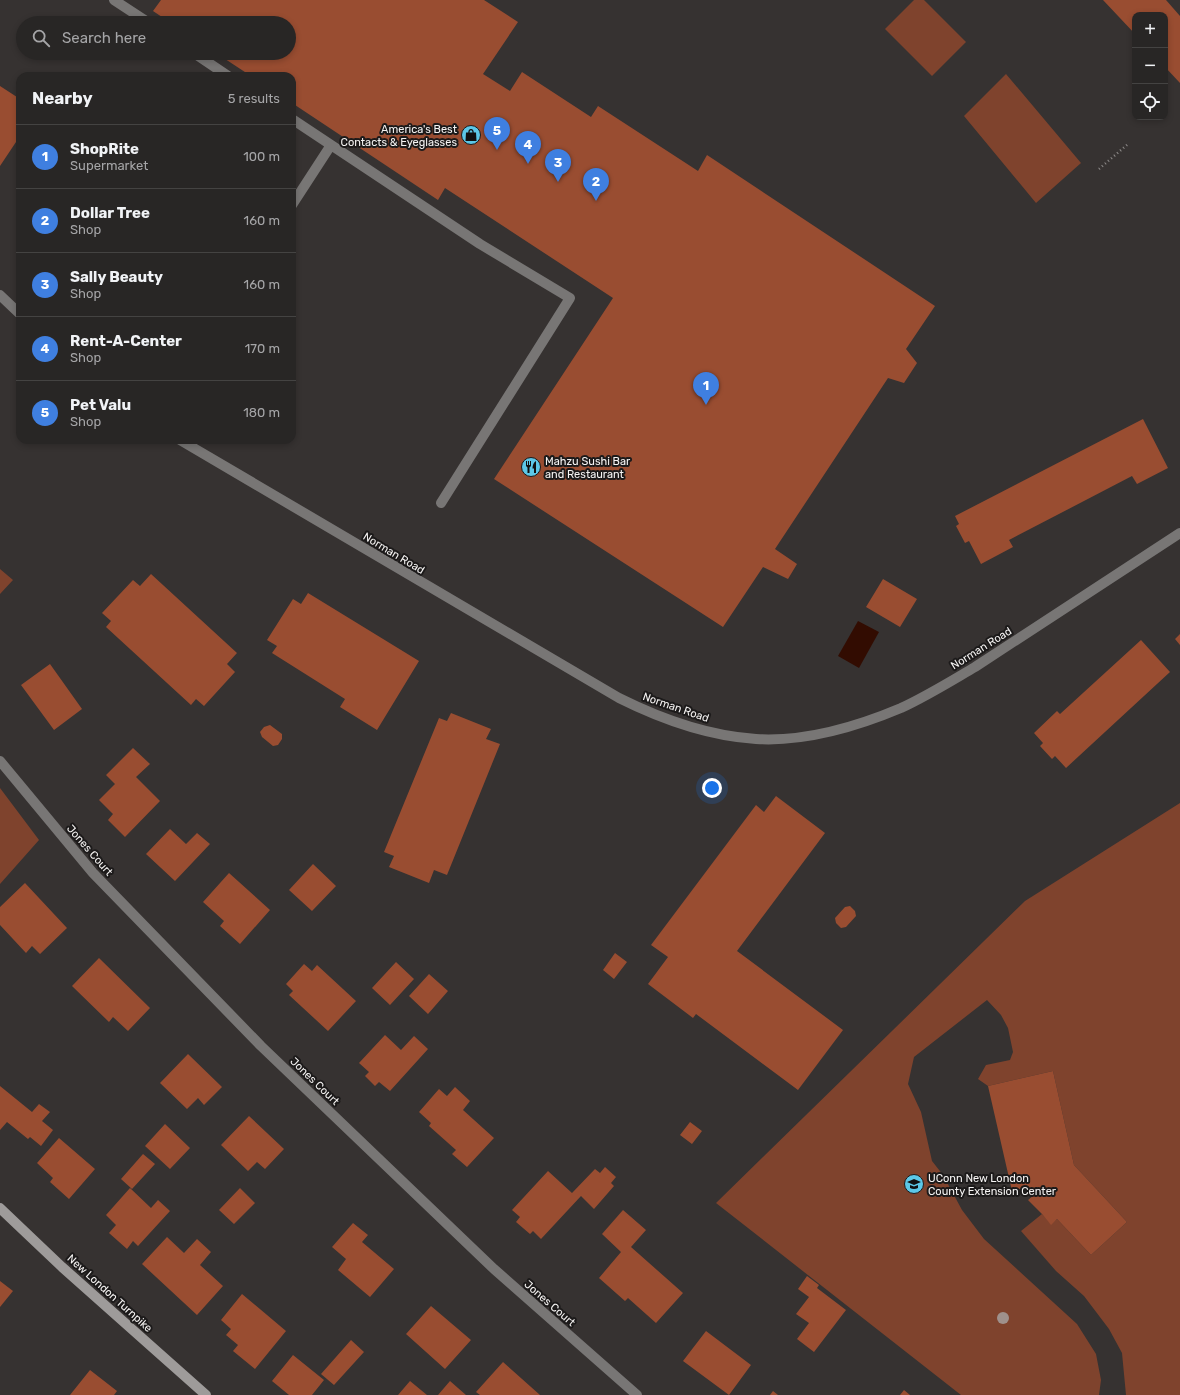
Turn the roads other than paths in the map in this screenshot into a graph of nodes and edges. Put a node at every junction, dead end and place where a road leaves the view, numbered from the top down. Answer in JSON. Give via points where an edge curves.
{"nodes":[{"id":1,"x":114,"y":0,"type":"edge"},
{"id":2,"x":138,"y":16,"type":"edge"},
{"id":3,"x":204,"y":60,"type":"edge"},
{"id":4,"x":222,"y":72,"type":"edge"},
{"id":5,"x":296,"y":122,"type":"edge"},
{"id":6,"x":331,"y":145,"type":"junction"},
{"id":7,"x":296,"y":200,"type":"edge"},
{"id":8,"x":0,"y":295,"type":"edge"},
{"id":9,"x":16,"y":310,"type":"edge"},
{"id":10,"x":187,"y":444,"type":"edge"},
{"id":11,"x":441,"y":503,"type":"dead end"},
{"id":12,"x":1180,"y":533,"type":"edge"},
{"id":13,"x":0,"y":761,"type":"edge"},
{"id":14,"x":0,"y":1208,"type":"edge"},
{"id":15,"x":206,"y":1395,"type":"edge"},
{"id":16,"x":637,"y":1395,"type":"edge"}],
"edges":[{"from":1,"to":2,"type":"street"},
{"from":3,"to":4,"type":"street"},
{"from":5,"to":6,"type":"street"},
{"from":6,"to":7,"type":"street"},
{"from":6,"to":11,"type":"street","via":[[480,244],[570,298]]},
{"from":8,"to":9,"type":"street"},
{"from":10,"to":12,"type":"street","name":"Norman Road","via":[[619,698],[651,713],[696,728],[756,739],[820,733],[860,724],[902,707],[975,667]]},
{"from":13,"to":16,"type":"street","name":"Jones Court","via":[[93,873],[261,1046],[494,1269]]},
{"from":14,"to":15,"type":"main road","name":"New London Turnpike","via":[[62,1267]]}]}
